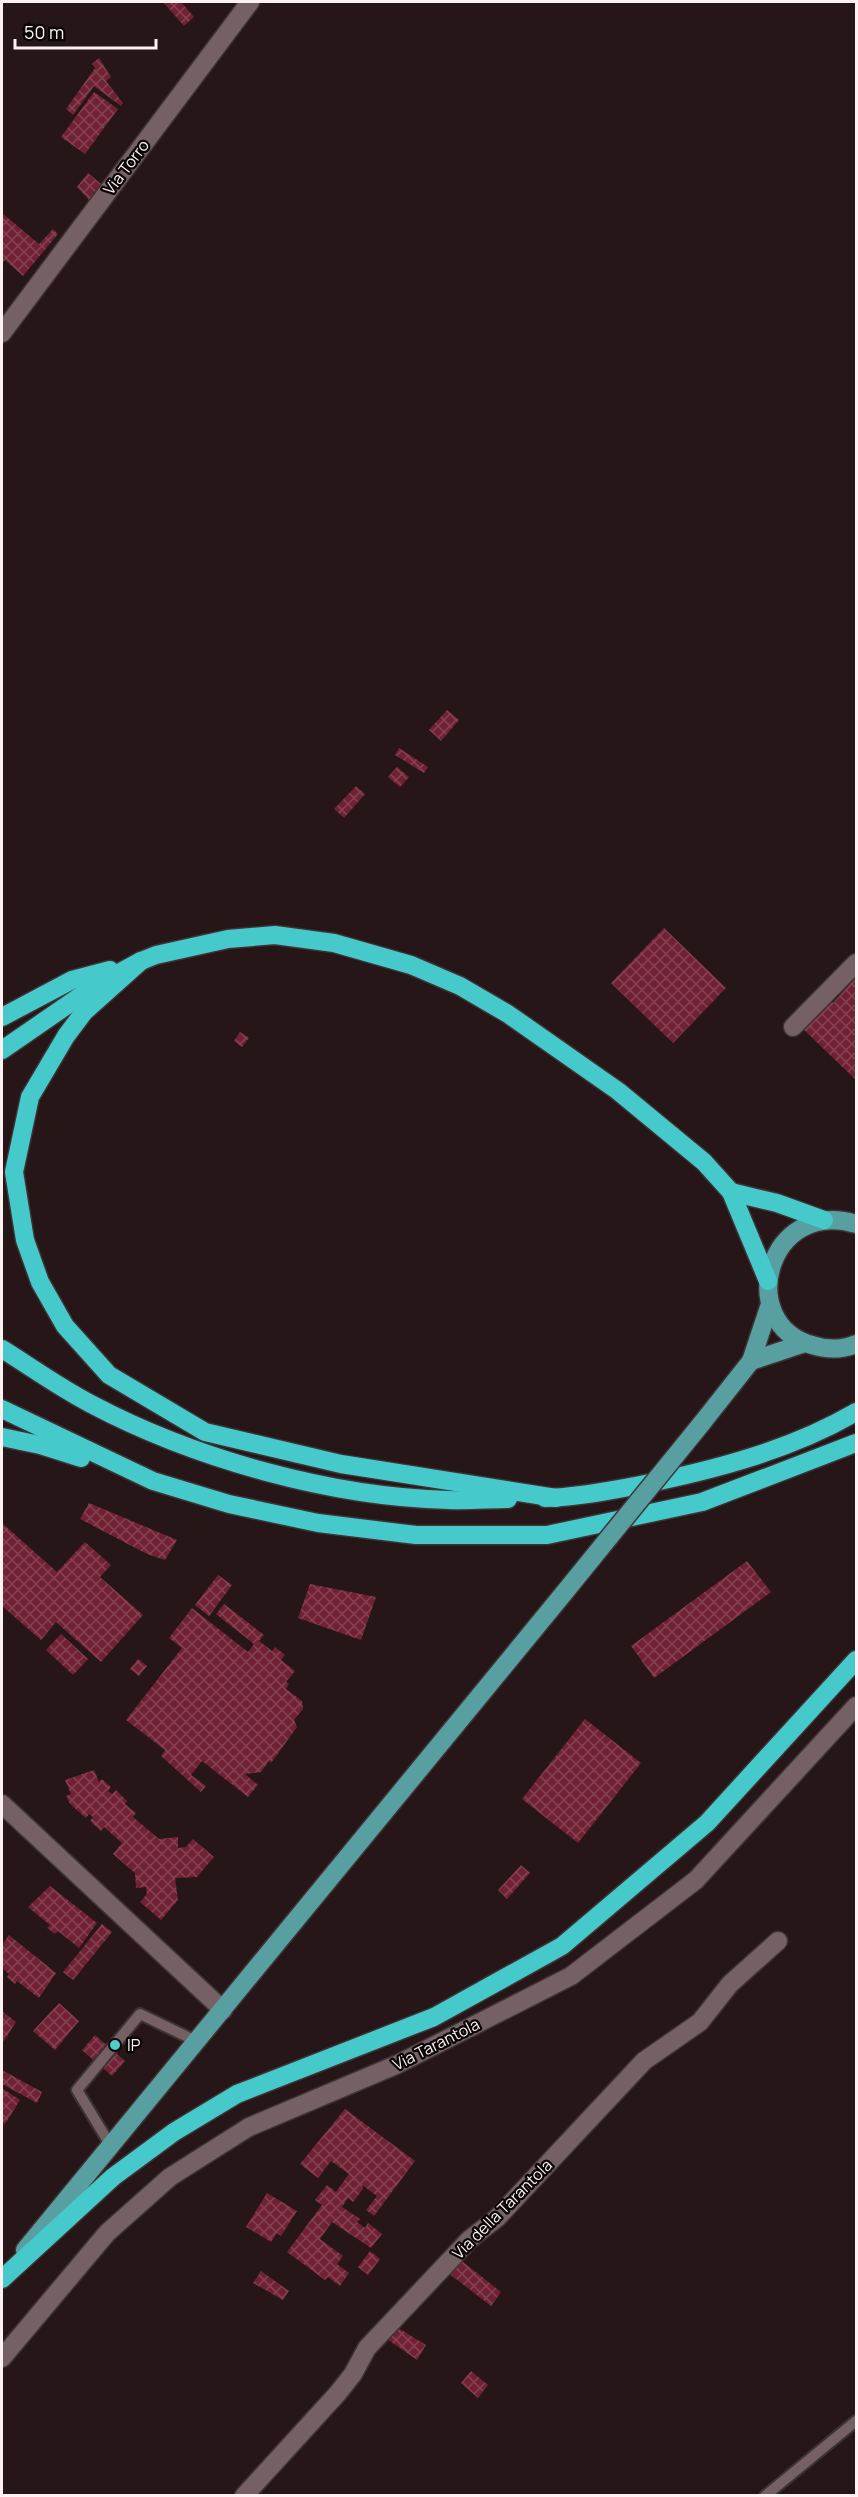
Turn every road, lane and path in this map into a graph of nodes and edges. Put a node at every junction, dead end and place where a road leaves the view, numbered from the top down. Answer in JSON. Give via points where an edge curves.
{"nodes":[{"id":1,"x":250,"y":2,"type":"edge"},
{"id":2,"x":2,"y":333,"type":"edge"},
{"id":3,"x":141,"y":961,"type":"junction"},
{"id":4,"x":856,"y":963,"type":"edge"},
{"id":5,"x":2,"y":1017,"type":"edge"},
{"id":6,"x":793,"y":1028,"type":"dead end"},
{"id":7,"x":2,"y":1050,"type":"edge"},
{"id":8,"x":731,"y":1192,"type":"junction"},
{"id":9,"x":824,"y":1220,"type":"junction"},
{"id":10,"x":856,"y":1224,"type":"edge"},
{"id":11,"x":768,"y":1281,"type":"junction"},
{"id":12,"x":770,"y":1304,"type":"junction"},
{"id":13,"x":805,"y":1343,"type":"junction"},
{"id":14,"x":856,"y":1344,"type":"edge"},
{"id":15,"x":2,"y":1349,"type":"edge"},
{"id":16,"x":751,"y":1361,"type":"junction"},
{"id":17,"x":2,"y":1409,"type":"edge"},
{"id":18,"x":856,"y":1412,"type":"edge"},
{"id":19,"x":2,"y":1437,"type":"edge"},
{"id":20,"x":856,"y":1443,"type":"edge"},
{"id":21,"x":117,"y":1466,"type":"junction"},
{"id":22,"x":556,"y":1498,"type":"junction"},
{"id":23,"x":856,"y":1660,"type":"edge"},
{"id":24,"x":856,"y":1706,"type":"edge"},
{"id":25,"x":2,"y":1804,"type":"edge"},
{"id":26,"x":778,"y":1941,"type":"dead end"},
{"id":27,"x":223,"y":2010,"type":"junction"},
{"id":28,"x":196,"y":2040,"type":"junction"},
{"id":29,"x":111,"y":2146,"type":"junction"},
{"id":30,"x":2,"y":2279,"type":"edge"},
{"id":31,"x":2,"y":2358,"type":"edge"},
{"id":32,"x":856,"y":2421,"type":"edge"},
{"id":33,"x":244,"y":2496,"type":"edge"},
{"id":34,"x":765,"y":2496,"type":"edge"}],
"edges":[{"from":1,"to":2,"type":"street","name":"Via Torro"},
{"from":3,"to":5,"type":"highway","via":[[72,980]]},
{"from":3,"to":7,"type":"highway","via":[[95,986]]},
{"from":3,"to":8,"type":"highway","via":[[228,939],[275,935],[334,943],[411,965],[460,986],[572,1058],[704,1162]]},
{"from":3,"to":22,"type":"highway","via":[[84,1012],[66,1036],[30,1097],[14,1172],[25,1240],[40,1282],[65,1326],[109,1376],[205,1432],[341,1464]]},
{"from":4,"to":6,"type":"street"},
{"from":8,"to":9,"type":"highway"},
{"from":8,"to":11,"type":"highway"},
{"from":9,"to":10,"type":"main road"},
{"from":9,"to":11,"type":"main road","via":[[803,1227],[785,1240],[773,1260]]},
{"from":11,"to":12,"type":"main road"},
{"from":12,"to":13,"type":"main road","via":[[783,1327]]},
{"from":12,"to":16,"type":"main road"},
{"from":13,"to":14,"type":"main road","via":[[825,1349]]},
{"from":13,"to":16,"type":"main road"},
{"from":15,"to":22,"type":"highway","via":[[90,1404],[230,1462],[362,1492],[449,1500]]},
{"from":16,"to":27,"type":"main road","bridge":true},
{"from":17,"to":21,"type":"highway"},
{"from":18,"to":22,"type":"highway","via":[[764,1453],[675,1478]]},
{"from":19,"to":21,"type":"highway"},
{"from":20,"to":21,"type":"highway","via":[[702,1502],[547,1535],[416,1535],[318,1523],[229,1504]]},
{"from":23,"to":30,"type":"highway","via":[[707,1823],[562,1946],[434,2017],[237,2094],[174,2132],[113,2177]]},
{"from":24,"to":31,"type":"street","name":"Via Tarantola","via":[[696,1880],[571,1976],[396,2065],[249,2127],[170,2176],[107,2233]]},
{"from":25,"to":27,"type":"street"},
{"from":26,"to":33,"type":"street","name":"Via della Tarantola","via":[[730,1984],[700,2022],[644,2061],[497,2218],[470,2239],[367,2348],[338,2393]]},
{"from":27,"to":28,"type":"main road"},
{"from":28,"to":29,"type":"main road"},
{"from":28,"to":29,"type":"lane","via":[[140,2014],[76,2090]]},
{"from":29,"to":30,"type":"main road"},
{"from":32,"to":34,"type":"lane"}]}
